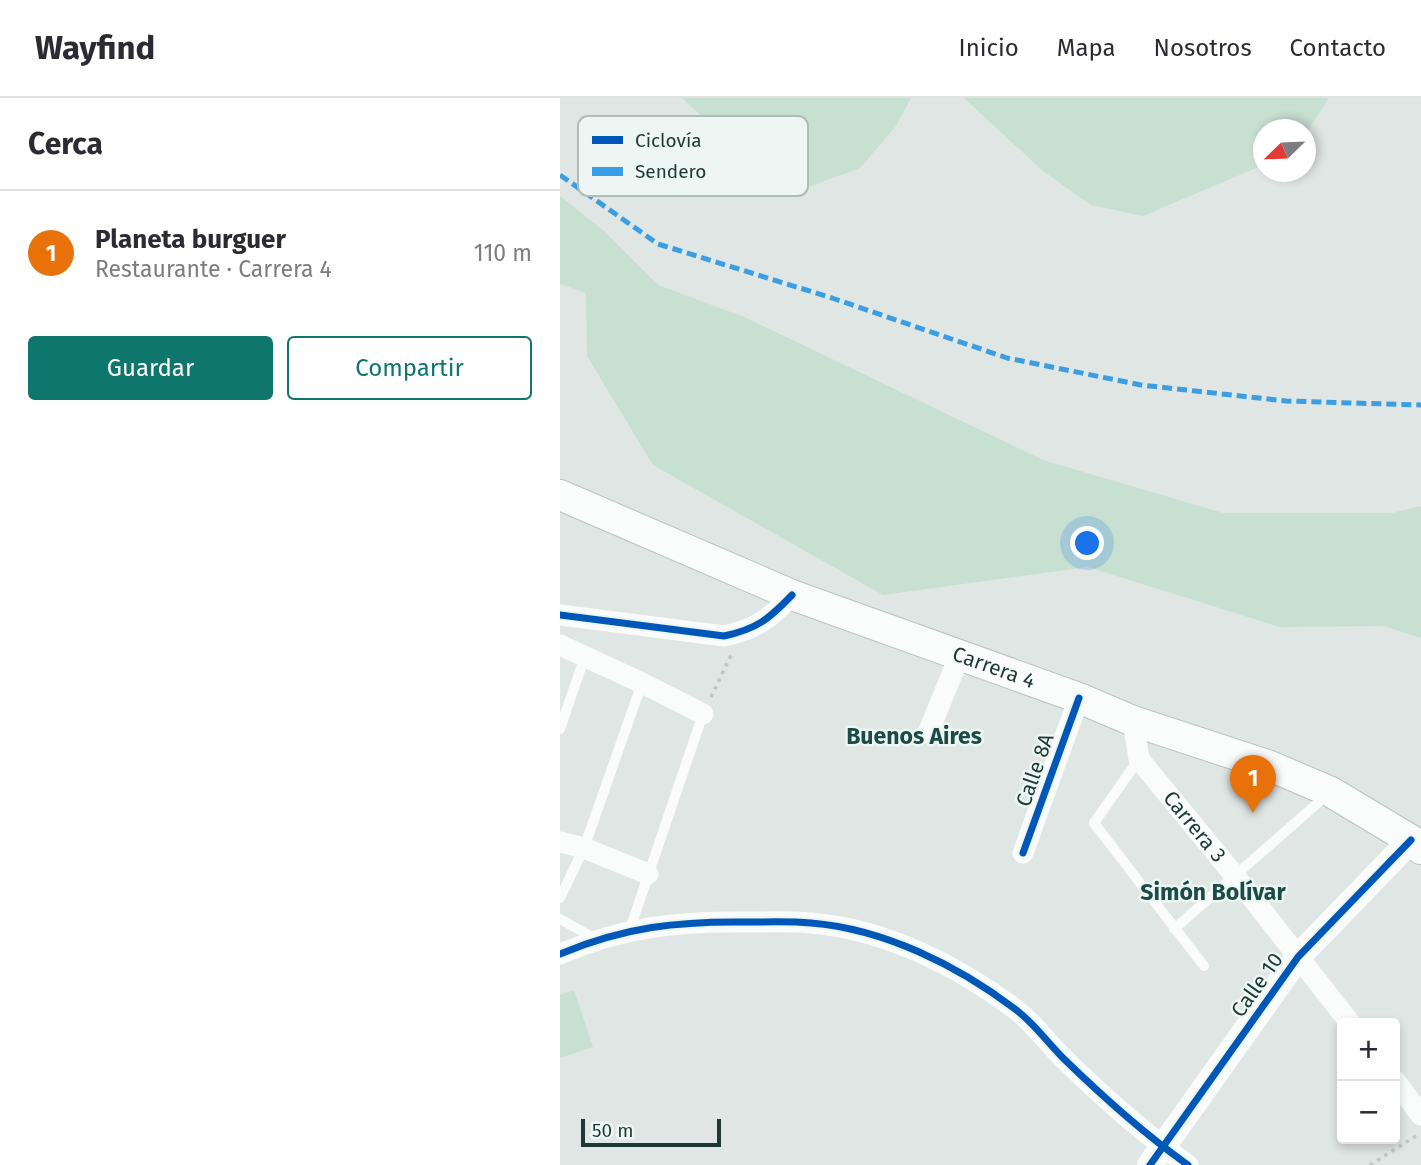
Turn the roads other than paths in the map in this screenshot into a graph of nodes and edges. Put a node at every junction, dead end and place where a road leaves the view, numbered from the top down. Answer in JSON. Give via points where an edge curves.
{"nodes":[{"id":1,"x":560,"y":495,"type":"edge"},
{"id":2,"x":792,"y":596,"type":"junction"},
{"id":3,"x":560,"y":615,"type":"edge"},
{"id":4,"x":560,"y":645,"type":"edge"},
{"id":5,"x":585,"y":656,"type":"junction"},
{"id":6,"x":959,"y":657,"type":"junction"},
{"id":7,"x":642,"y":682,"type":"junction"},
{"id":8,"x":1079,"y":698,"type":"junction"},
{"id":9,"x":703,"y":715,"type":"joint"},
{"id":10,"x":1132,"y":721,"type":"junction"},
{"id":11,"x":560,"y":729,"type":"edge"},
{"id":12,"x":928,"y":733,"type":"dead end"},
{"id":13,"x":1139,"y":759,"type":"junction"},
{"id":14,"x":1331,"y":792,"type":"junction"},
{"id":15,"x":560,"y":842,"type":"edge"},
{"id":16,"x":1416,"y":845,"type":"edge"},
{"id":17,"x":584,"y":848,"type":"junction"},
{"id":18,"x":1023,"y":853,"type":"dead end"},
{"id":19,"x":648,"y":874,"type":"junction"},
{"id":20,"x":1235,"y":876,"type":"junction"},
{"id":21,"x":560,"y":898,"type":"edge"},
{"id":22,"x":560,"y":919,"type":"edge"},
{"id":23,"x":629,"y":929,"type":"junction"},
{"id":24,"x":1174,"y":929,"type":"junction"},
{"id":25,"x":599,"y":940,"type":"junction"},
{"id":26,"x":563,"y":954,"type":"edge"},
{"id":27,"x":1298,"y":957,"type":"junction"},
{"id":28,"x":1204,"y":966,"type":"dead end"},
{"id":29,"x":1346,"y":1018,"type":"edge"},
{"id":30,"x":1400,"y":1088,"type":"edge"},
{"id":31,"x":1421,"y":1115,"type":"edge"},
{"id":32,"x":1156,"y":1156,"type":"edge"},
{"id":33,"x":1188,"y":1165,"type":"edge"}],
"edges":[{"from":1,"to":2,"type":"main road","name":"Carrera 4"},
{"from":2,"to":3,"type":"street","via":[[769,619],[724,636]]},
{"from":2,"to":6,"type":"main road","name":"Carrera 4"},
{"from":4,"to":5,"type":"street"},
{"from":5,"to":7,"type":"street"},
{"from":5,"to":11,"type":"lane"},
{"from":6,"to":8,"type":"main road","name":"Carrera 4"},
{"from":6,"to":12,"type":"street"},
{"from":7,"to":9,"type":"street"},
{"from":7,"to":17,"type":"lane"},
{"from":8,"to":10,"type":"main road","name":"Carrera 4"},
{"from":8,"to":18,"type":"street","name":"Calle 8A"},
{"from":9,"to":19,"type":"lane"},
{"from":10,"to":13,"type":"street","name":"Carrera 3"},
{"from":10,"to":14,"type":"main road","name":"Carrera 4","via":[[1270,766]]},
{"from":13,"to":20,"type":"street","name":"Carrera 3"},
{"from":13,"to":24,"type":"lane","via":[[1094,823]]},
{"from":14,"to":16,"type":"main road","name":"Carrera 4"},
{"from":14,"to":20,"type":"lane"},
{"from":15,"to":17,"type":"street"},
{"from":16,"to":27,"type":"street","name":"Calle 10"},
{"from":17,"to":19,"type":"street"},
{"from":17,"to":21,"type":"lane"},
{"from":19,"to":23,"type":"lane"},
{"from":20,"to":24,"type":"lane"},
{"from":20,"to":27,"type":"street","name":"Carrera 3"},
{"from":22,"to":25,"type":"lane"},
{"from":23,"to":25,"type":"street"},
{"from":23,"to":32,"type":"street","via":[[712,921],[809,922],[889,940],[945,964],[1038,1028],[1125,1117]]},
{"from":24,"to":28,"type":"lane"},
{"from":25,"to":26,"type":"street"},
{"from":27,"to":29,"type":"street","name":"Carrera 3"},
{"from":27,"to":32,"type":"street","name":"Calle 10"},
{"from":30,"to":31,"type":"street"},
{"from":32,"to":33,"type":"street"}]}
